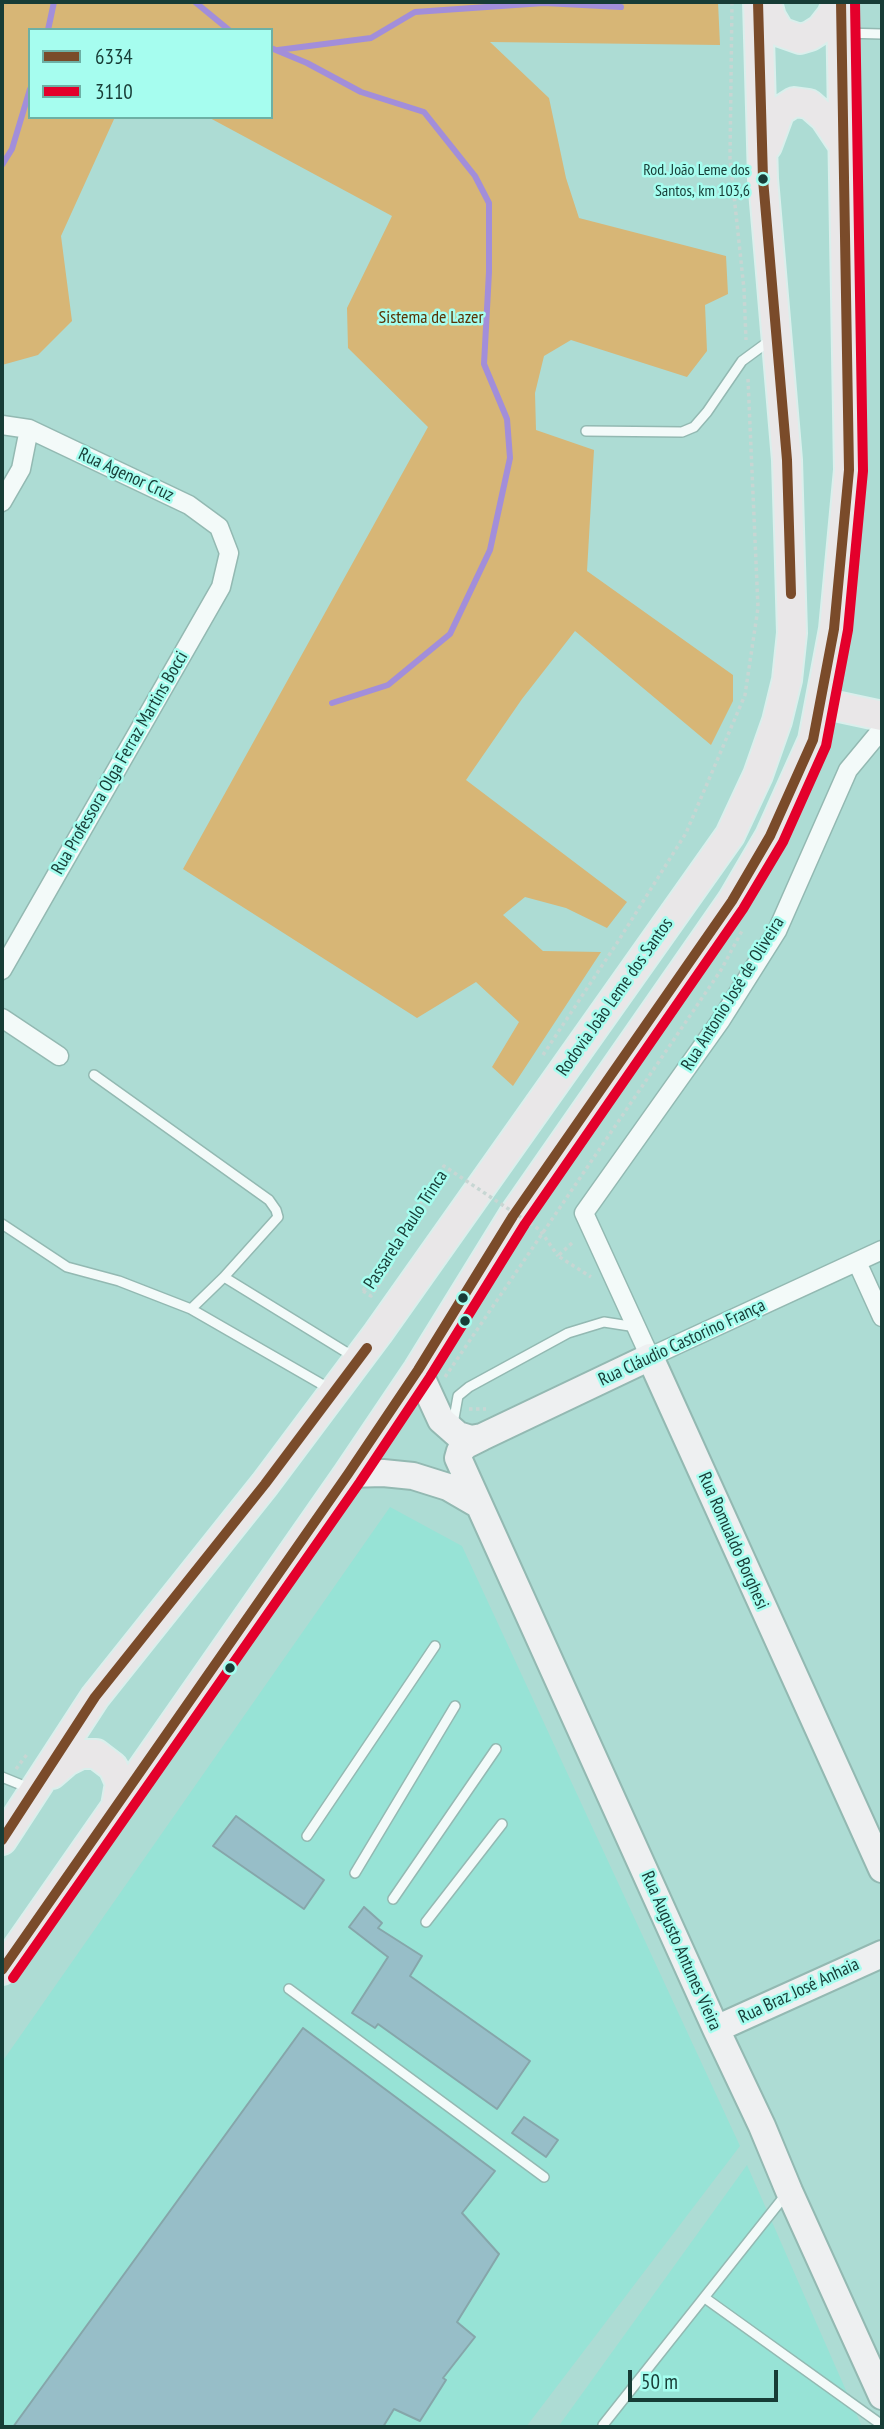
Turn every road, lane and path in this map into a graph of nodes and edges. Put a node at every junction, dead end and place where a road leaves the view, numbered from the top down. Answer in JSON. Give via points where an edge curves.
{"nodes":[{"id":1,"x":732,"y":2,"type":"edge"},
{"id":2,"x":758,"y":2,"type":"edge"},
{"id":3,"x":767,"y":2,"type":"edge"},
{"id":4,"x":839,"y":2,"type":"edge"},
{"id":5,"x":842,"y":33,"type":"junction"},
{"id":6,"x":882,"y":34,"type":"edge"},
{"id":7,"x":843,"y":145,"type":"junction"},
{"id":8,"x":762,"y":165,"type":"junction"},
{"id":9,"x":776,"y":335,"type":"junction"},
{"id":10,"x":747,"y":358,"type":"junction"},
{"id":11,"x":2,"y":425,"type":"edge"},
{"id":12,"x":29,"y":429,"type":"junction"},
{"id":13,"x":586,"y":431,"type":"dead end"},
{"id":14,"x":2,"y":502,"type":"edge"},
{"id":15,"x":229,"y":553,"type":"joint"},
{"id":16,"x":821,"y":703,"type":"junction"},
{"id":17,"x":882,"y":716,"type":"edge"},
{"id":18,"x":882,"y":729,"type":"edge"},
{"id":19,"x":2,"y":970,"type":"edge"},
{"id":20,"x":2,"y":1018,"type":"edge"},
{"id":21,"x":59,"y":1056,"type":"dead end"},
{"id":22,"x":542,"y":1056,"type":"dead end"},
{"id":23,"x":94,"y":1075,"type":"dead end"},
{"id":24,"x":468,"y":1171,"type":"dead end"},
{"id":25,"x":460,"y":1182,"type":"dead end"},
{"id":26,"x":584,"y":1213,"type":"joint"},
{"id":27,"x":2,"y":1224,"type":"edge"},
{"id":28,"x":572,"y":1242,"type":"dead end"},
{"id":29,"x":882,"y":1251,"type":"edge"},
{"id":30,"x":558,"y":1256,"type":"junction"},
{"id":31,"x":857,"y":1262,"type":"junction"},
{"id":32,"x":391,"y":1265,"type":"dead end"},
{"id":33,"x":224,"y":1278,"type":"junction"},
{"id":34,"x":595,"y":1284,"type":"dead end"},
{"id":35,"x":191,"y":1310,"type":"junction"},
{"id":36,"x":882,"y":1317,"type":"edge"},
{"id":37,"x":636,"y":1327,"type":"junction"},
{"id":38,"x":650,"y":1357,"type":"junction"},
{"id":39,"x":359,"y":1359,"type":"junction"},
{"id":40,"x":418,"y":1370,"type":"junction"},
{"id":41,"x":335,"y":1392,"type":"junction"},
{"id":42,"x":447,"y":1425,"type":"junction"},
{"id":43,"x":482,"y":1437,"type":"junction"},
{"id":44,"x":458,"y":1458,"type":"junction"},
{"id":45,"x":348,"y":1474,"type":"junction"},
{"id":46,"x":479,"y":1505,"type":"junction"},
{"id":47,"x":435,"y":1646,"type":"dead end"},
{"id":48,"x":455,"y":1706,"type":"dead end"},
{"id":49,"x":496,"y":1749,"type":"dead end"},
{"id":50,"x":30,"y":1750,"type":"dead end"},
{"id":51,"x":5,"y":1778,"type":"edge"},
{"id":52,"x":35,"y":1790,"type":"junction"},
{"id":53,"x":116,"y":1806,"type":"junction"},
{"id":54,"x":502,"y":1824,"type":"dead end"},
{"id":55,"x":307,"y":1836,"type":"dead end"},
{"id":56,"x":2,"y":1840,"type":"edge"},
{"id":57,"x":882,"y":1869,"type":"edge"},
{"id":58,"x":355,"y":1873,"type":"dead end"},
{"id":59,"x":393,"y":1899,"type":"dead end"},
{"id":60,"x":426,"y":1922,"type":"dead end"},
{"id":61,"x":882,"y":1954,"type":"edge"},
{"id":62,"x":2,"y":1970,"type":"edge"},
{"id":63,"x":289,"y":1989,"type":"dead end"},
{"id":64,"x":716,"y":2029,"type":"junction"},
{"id":65,"x":544,"y":2177,"type":"dead end"},
{"id":66,"x":789,"y":2191,"type":"junction"},
{"id":67,"x":705,"y":2298,"type":"junction"},
{"id":68,"x":882,"y":2396,"type":"edge"},
{"id":69,"x":603,"y":2425,"type":"dead end"},
{"id":70,"x":882,"y":2425,"type":"edge"}],
"edges":[{"from":1,"to":10,"type":"path","via":[[730,158]]},
{"from":2,"to":8,"type":"main road","name":"Rodovia João Leme dos Santos"},
{"from":3,"to":4,"type":"main road","via":[[780,32],[800,38],[821,29]]},
{"from":4,"to":5,"type":"main road"},
{"from":5,"to":6,"type":"lane"},
{"from":5,"to":7,"type":"main road"},
{"from":7,"to":8,"type":"main road","via":[[825,118],[809,104],[794,102],[780,111]]},
{"from":7,"to":16,"type":"main road","via":[[849,470],[834,629]]},
{"from":8,"to":9,"type":"main road","name":"Rodovia João Leme dos Santos"},
{"from":9,"to":10,"type":"lane"},
{"from":9,"to":39,"type":"main road","name":"Rodovia João Leme dos Santos","via":[[788,460],[792,634],[787,680],[758,775],[730,835]]},
{"from":10,"to":13,"type":"lane","via":[[694,427],[681,432]]},
{"from":10,"to":22,"type":"path","via":[[758,608],[745,695],[686,833]]},
{"from":11,"to":12,"type":"street","name":"Rua Agenor Cruz"},
{"from":12,"to":14,"type":"street","via":[[20,469]]},
{"from":12,"to":15,"type":"street","name":"Rua Agenor Cruz","via":[[189,505],[219,527]]},
{"from":15,"to":19,"type":"street","name":"Rua Professora Olga Ferraz Martins Bocci","via":[[221,587]]},
{"from":16,"to":17,"type":"main road"},
{"from":16,"to":40,"type":"main road","via":[[813,740],[770,836],[732,901],[513,1216]]},
{"from":18,"to":26,"type":"street","name":"Rua Antonio José de Oliveira","via":[[848,770],[777,931],[721,1020]]},
{"from":20,"to":21,"type":"street"},
{"from":23,"to":33,"type":"lane","via":[[269,1200],[276,1210],[278,1217]]},
{"from":24,"to":25,"type":"path"},
{"from":26,"to":37,"type":"street","name":"Rua Romualdo Borghesi"},
{"from":27,"to":35,"type":"lane","via":[[67,1267],[120,1281]]},
{"from":28,"to":30,"type":"path"},
{"from":29,"to":31,"type":"street","name":"Rua Cláudio Castorino França"},
{"from":30,"to":32,"type":"path","name":"Passarela Paulo Trinca","bridge":true,"via":[[540,1230],[444,1166],[363,1291],[371,1296]]},
{"from":30,"to":34,"type":"path","name":"Passarela Paulo Trinca","via":[[590,1275]]},
{"from":31,"to":36,"type":"street"},
{"from":31,"to":38,"type":"street","name":"Rua Cláudio Castorino França"},
{"from":33,"to":35,"type":"lane"},
{"from":33,"to":39,"type":"lane"},
{"from":35,"to":41,"type":"lane"},
{"from":37,"to":38,"type":"street","name":"Rua Romualdo Borghesi"},
{"from":37,"to":42,"type":"lane","via":[[604,1322],[568,1333],[469,1387],[458,1396]]},
{"from":38,"to":43,"type":"street","name":"Rua Cláudio Castorino França"},
{"from":38,"to":57,"type":"street","name":"Rua Romualdo Borghesi"},
{"from":39,"to":41,"type":"main road","name":"Rodovia João Leme dos Santos"},
{"from":40,"to":42,"type":"street"},
{"from":40,"to":45,"type":"main road"},
{"from":41,"to":52,"type":"main road","name":"Rodovia João Leme dos Santos","via":[[95,1697]]},
{"from":42,"to":43,"type":"street","via":[[458,1435]]},
{"from":42,"to":44,"type":"lane"},
{"from":43,"to":44,"type":"street","name":"Rua Cláudio Castorino França","via":[[466,1445]]},
{"from":44,"to":46,"type":"street","name":"Rua Augusto Antunes Vieira"},
{"from":45,"to":46,"type":"street","via":[[413,1476],[448,1487]]},
{"from":45,"to":53,"type":"main road"},
{"from":46,"to":64,"type":"street","name":"Rua Augusto Antunes Vieira"},
{"from":47,"to":55,"type":"lane"},
{"from":48,"to":58,"type":"lane"},
{"from":49,"to":59,"type":"lane"},
{"from":50,"to":51,"type":"path"},
{"from":51,"to":52,"type":"lane"},
{"from":52,"to":53,"type":"main road","via":[[67,1761],[81,1754],[96,1754],[113,1767],[120,1783]]},
{"from":52,"to":56,"type":"main road","name":"Rodovia João Leme dos Santos"},
{"from":53,"to":62,"type":"main road"},
{"from":54,"to":60,"type":"lane"},
{"from":61,"to":64,"type":"street","name":"Rua Braz José Anhaia"},
{"from":63,"to":65,"type":"lane"},
{"from":64,"to":66,"type":"street","name":"Rua Augusto Antunes Vieira"},
{"from":66,"to":67,"type":"lane"},
{"from":66,"to":68,"type":"street","name":"Rua Augusto Antunes Vieira"},
{"from":67,"to":69,"type":"lane"},
{"from":67,"to":70,"type":"lane"}]}
